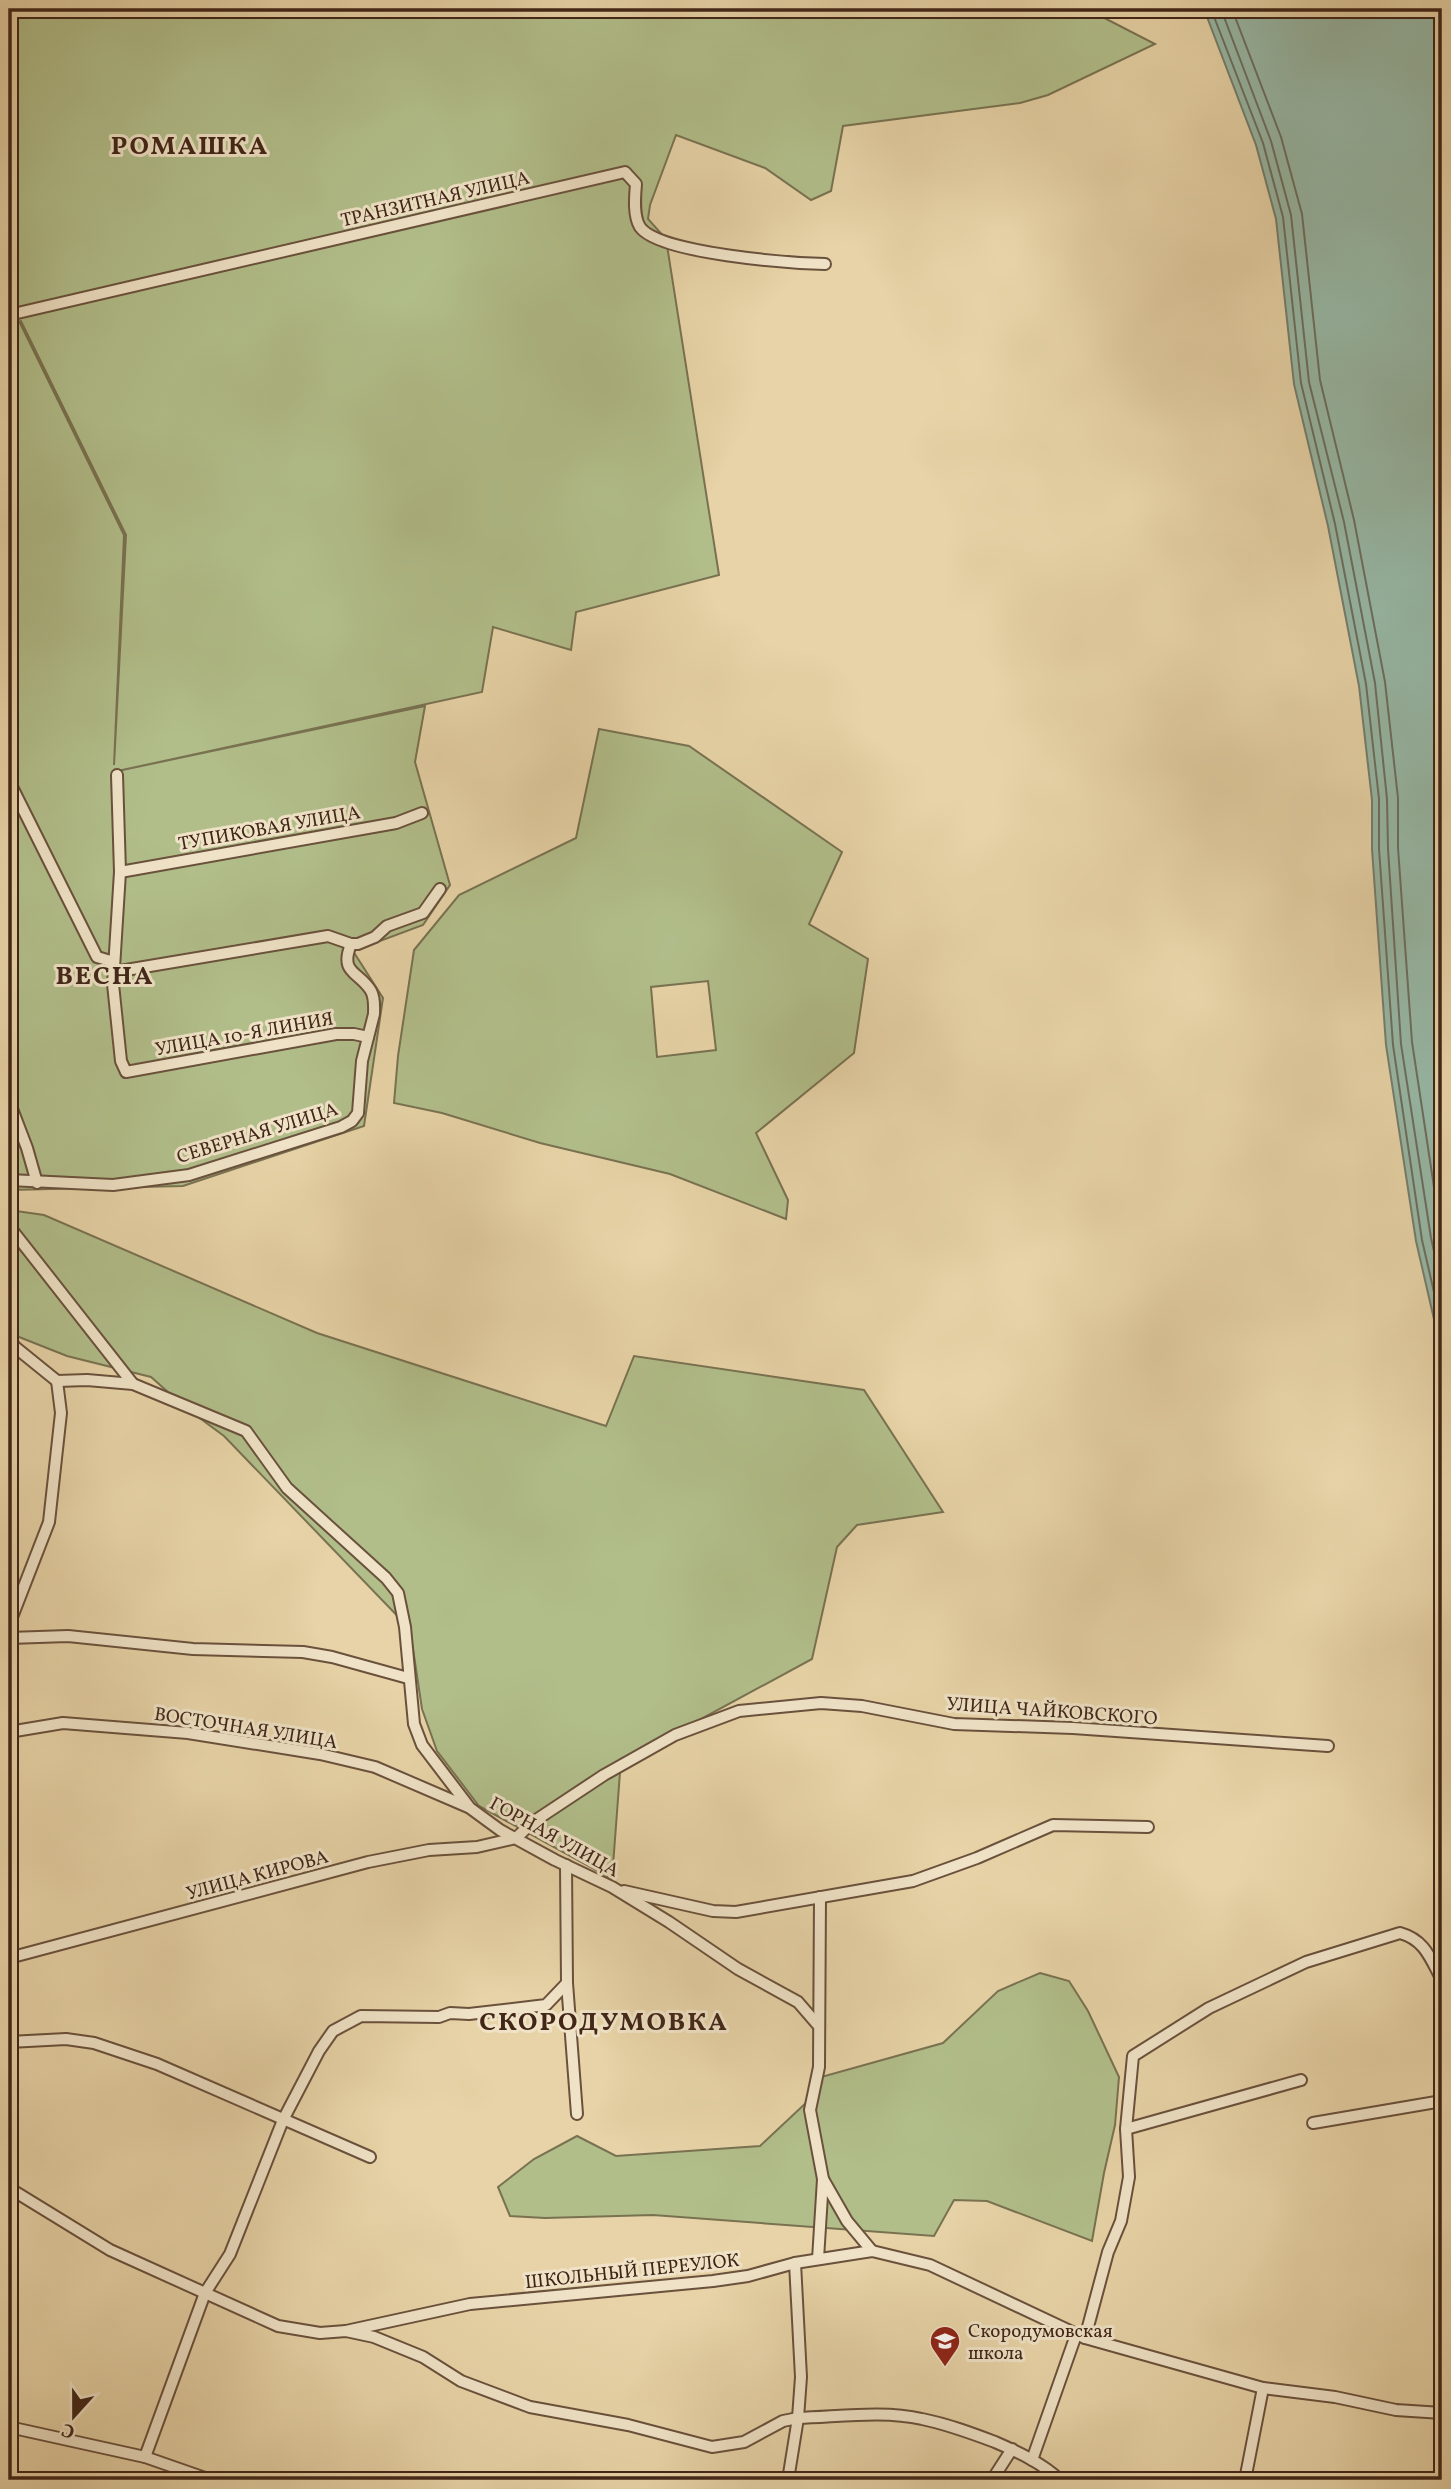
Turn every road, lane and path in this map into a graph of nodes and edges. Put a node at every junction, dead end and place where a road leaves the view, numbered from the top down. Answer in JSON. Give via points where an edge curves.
{"nodes":[{"id":1,"x":825,"y":264,"type":"dead end"},
{"id":2,"x":9,"y":315,"type":"edge"},
{"id":3,"x":117,"y":775,"type":"dead end"},
{"id":4,"x":9,"y":781,"type":"edge"},
{"id":5,"x":422,"y":813,"type":"dead end"},
{"id":6,"x":121,"y":872,"type":"junction"},
{"id":7,"x":440,"y":889,"type":"dead end"},
{"id":8,"x":351,"y":944,"type":"junction"},
{"id":9,"x":114,"y":967,"type":"junction"},
{"id":10,"x":368,"y":1037,"type":"junction"},
{"id":11,"x":9,"y":1101,"type":"edge"},
{"id":12,"x":9,"y":1180,"type":"edge"},
{"id":13,"x":37,"y":1183,"type":"junction"},
{"id":14,"x":9,"y":1226,"type":"edge"},
{"id":15,"x":9,"y":1339,"type":"edge"},
{"id":16,"x":57,"y":1381,"type":"junction"},
{"id":17,"x":133,"y":1384,"type":"junction"},
{"id":18,"x":9,"y":1625,"type":"edge"},
{"id":19,"x":9,"y":1638,"type":"edge"},
{"id":20,"x":408,"y":1678,"type":"junction"},
{"id":21,"x":9,"y":1732,"type":"edge"},
{"id":22,"x":1328,"y":1746,"type":"dead end"},
{"id":23,"x":470,"y":1808,"type":"junction"},
{"id":24,"x":1148,"y":1827,"type":"dead end"},
{"id":25,"x":516,"y":1838,"type":"junction"},
{"id":26,"x":566,"y":1865,"type":"junction"},
{"id":27,"x":611,"y":1887,"type":"junction"},
{"id":28,"x":820,"y":1897,"type":"junction"},
{"id":29,"x":9,"y":1958,"type":"edge"},
{"id":30,"x":1442,"y":1980,"type":"edge"},
{"id":31,"x":567,"y":1983,"type":"junction"},
{"id":32,"x":817,"y":2024,"type":"junction"},
{"id":33,"x":9,"y":2042,"type":"edge"},
{"id":34,"x":1301,"y":2080,"type":"dead end"},
{"id":35,"x":1442,"y":2101,"type":"edge"},
{"id":36,"x":578,"y":2113,"type":"dead end"},
{"id":37,"x":283,"y":2120,"type":"junction"},
{"id":38,"x":1313,"y":2123,"type":"dead end"},
{"id":39,"x":1126,"y":2129,"type":"junction"},
{"id":40,"x":370,"y":2157,"type":"dead end"},
{"id":41,"x":823,"y":2179,"type":"junction"},
{"id":42,"x":9,"y":2188,"type":"edge"},
{"id":43,"x":872,"y":2251,"type":"junction"},
{"id":44,"x":818,"y":2259,"type":"junction"},
{"id":45,"x":795,"y":2263,"type":"junction"},
{"id":46,"x":205,"y":2293,"type":"junction"},
{"id":47,"x":346,"y":2331,"type":"junction"},
{"id":48,"x":1080,"y":2336,"type":"junction"},
{"id":49,"x":1263,"y":2388,"type":"junction"},
{"id":50,"x":1442,"y":2413,"type":"edge"},
{"id":51,"x":798,"y":2418,"type":"junction"},
{"id":52,"x":9,"y":2427,"type":"edge"},
{"id":53,"x":1012,"y":2449,"type":"junction"},
{"id":54,"x":145,"y":2458,"type":"junction"},
{"id":55,"x":1032,"y":2460,"type":"junction"},
{"id":56,"x":211,"y":2480,"type":"edge"},
{"id":57,"x":788,"y":2480,"type":"edge"},
{"id":58,"x":992,"y":2480,"type":"edge"},
{"id":59,"x":1060,"y":2480,"type":"edge"},
{"id":60,"x":1245,"y":2480,"type":"edge"}],
"edges":[{"from":1,"to":2,"type":"street","name":"ТРАНЗИТНАЯ УЛИЦА","via":[[783,263],[657,240],[640,227],[636,184],[625,172]]},
{"from":3,"to":6,"type":"street"},
{"from":4,"to":9,"type":"street","via":[[97,957]]},
{"from":5,"to":6,"type":"street","name":"ТУПИКОВАЯ УЛИЦА","via":[[396,823]]},
{"from":6,"to":9,"type":"street"},
{"from":7,"to":8,"type":"street","via":[[423,912]]},
{"from":8,"to":9,"type":"street","via":[[328,936]]},
{"from":8,"to":10,"type":"street","via":[[348,967],[366,984],[374,1002]]},
{"from":9,"to":10,"type":"street","name":"УЛИЦА 10-Я ЛИНИЯ","via":[[121,1060],[126,1072],[336,1034]]},
{"from":10,"to":13,"type":"street","name":"СЕВЕРНАЯ УЛИЦА","via":[[358,1113],[341,1127],[189,1175],[113,1185]]},
{"from":11,"to":13,"type":"street"},
{"from":12,"to":13,"type":"street","name":"СЕВЕРНАЯ УЛИЦА"},
{"from":14,"to":17,"type":"street"},
{"from":15,"to":16,"type":"street"},
{"from":16,"to":17,"type":"street","name":"ГОРНАЯ УЛИЦА"},
{"from":16,"to":18,"type":"street","via":[[61,1413],[49,1522]]},
{"from":17,"to":20,"type":"street","name":"ГОРНАЯ УЛИЦА","via":[[246,1431],[287,1488],[386,1578],[398,1593]]},
{"from":19,"to":20,"type":"street","via":[[68,1636],[193,1649],[303,1652]]},
{"from":20,"to":23,"type":"street","name":"ГОРНАЯ УЛИЦА","via":[[414,1724],[422,1745]]},
{"from":21,"to":23,"type":"street","name":"ВОСТОЧНАЯ УЛИЦА","via":[[63,1723],[188,1732],[294,1749],[375,1767]]},
{"from":22,"to":25,"type":"street","name":"УЛИЦА ЧАЙКОВСКОГО","via":[[954,1724],[835,1704],[739,1711],[675,1735],[604,1775]]},
{"from":23,"to":25,"type":"street","name":"ГОРНАЯ УЛИЦА"},
{"from":24,"to":28,"type":"street","via":[[1052,1825],[913,1881]]},
{"from":25,"to":26,"type":"street","name":"ГОРНАЯ УЛИЦА"},
{"from":25,"to":29,"type":"street","name":"УЛИЦА КИРОВА","via":[[368,1862]]},
{"from":26,"to":27,"type":"street","name":"ГОРНАЯ УЛИЦА"},
{"from":26,"to":31,"type":"street"},
{"from":27,"to":28,"type":"street","via":[[682,1905],[736,1912]]},
{"from":27,"to":32,"type":"street","name":"ГОРНАЯ УЛИЦА","via":[[798,2002]]},
{"from":28,"to":32,"type":"street"},
{"from":30,"to":39,"type":"street","via":[[1420,1942],[1400,1933],[1306,1962],[1209,2008],[1133,2056]]},
{"from":31,"to":36,"type":"street"},
{"from":31,"to":37,"type":"street","via":[[546,2005],[439,2017],[361,2016],[333,2031]]},
{"from":32,"to":41,"type":"street","via":[[819,2067],[810,2110]]},
{"from":33,"to":37,"type":"street","via":[[66,2039],[94,2043],[157,2064]]},
{"from":34,"to":39,"type":"street"},
{"from":35,"to":38,"type":"street"},
{"from":37,"to":40,"type":"street"},
{"from":37,"to":46,"type":"street","via":[[230,2254]]},
{"from":39,"to":48,"type":"street","via":[[1129,2177],[1121,2221]]},
{"from":41,"to":43,"type":"street","via":[[847,2221]]},
{"from":41,"to":44,"type":"street"},
{"from":42,"to":46,"type":"street","via":[[110,2250]]},
{"from":43,"to":44,"type":"street","name":"ШКОЛЬНЫЙ ПЕРЕУЛОК"},
{"from":43,"to":48,"type":"street","name":"ШКОЛЬНЫЙ ПЕРЕУЛОК","via":[[930,2265]]},
{"from":44,"to":45,"type":"street","name":"ШКОЛЬНЫЙ ПЕРЕУЛОК"},
{"from":45,"to":47,"type":"street","name":"ШКОЛЬНЫЙ ПЕРЕУЛОК","via":[[713,2281],[470,2304]]},
{"from":45,"to":51,"type":"street"},
{"from":46,"to":47,"type":"street","via":[[278,2326],[320,2333]]},
{"from":46,"to":54,"type":"street"},
{"from":47,"to":51,"type":"street","via":[[423,2357],[461,2381],[530,2407],[628,2424],[712,2447],[744,2442]]},
{"from":48,"to":49,"type":"street","name":"ШКОЛЬНЫЙ ПЕРЕУЛОК"},
{"from":48,"to":55,"type":"street"},
{"from":49,"to":50,"type":"street","name":"ШКОЛЬНЫЙ ПЕРЕУЛОК"},
{"from":49,"to":60,"type":"street"},
{"from":51,"to":53,"type":"street","via":[[921,2418]]},
{"from":51,"to":57,"type":"street"},
{"from":52,"to":54,"type":"street"},
{"from":53,"to":55,"type":"street"},
{"from":53,"to":58,"type":"street"},
{"from":54,"to":56,"type":"street"},
{"from":55,"to":59,"type":"street"}]}
